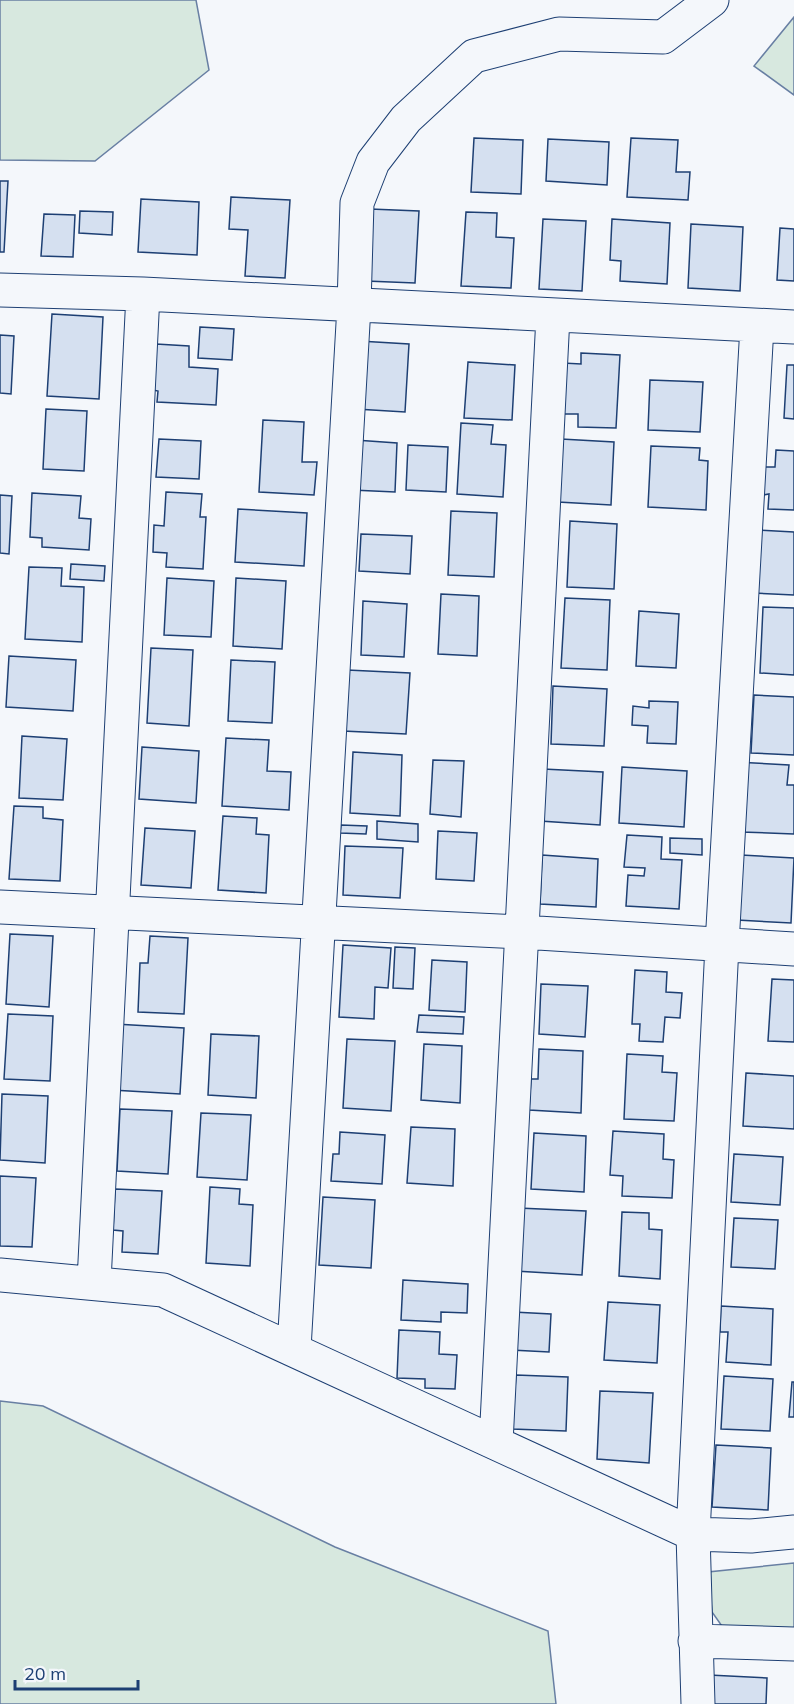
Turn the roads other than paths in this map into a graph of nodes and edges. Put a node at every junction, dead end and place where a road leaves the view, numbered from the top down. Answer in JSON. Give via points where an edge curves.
{"nodes":[{"id":1,"x":712,"y":0,"type":"edge"},
{"id":2,"x":0,"y":290,"type":"edge"},
{"id":3,"x":143,"y":294,"type":"junction"},
{"id":4,"x":354,"y":306,"type":"junction"},
{"id":5,"x":553,"y":316,"type":"junction"},
{"id":6,"x":757,"y":326,"type":"junction"},
{"id":7,"x":794,"y":327,"type":"edge"},
{"id":8,"x":0,"y":907,"type":"edge"},
{"id":9,"x":112,"y":911,"type":"junction"},
{"id":10,"x":319,"y":922,"type":"junction"},
{"id":11,"x":522,"y":932,"type":"junction"},
{"id":12,"x":722,"y":945,"type":"junction"},
{"id":13,"x":794,"y":949,"type":"edge"},
{"id":14,"x":0,"y":1275,"type":"edge"},
{"id":15,"x":94,"y":1282,"type":"junction"},
{"id":16,"x":294,"y":1349,"type":"junction"},
{"id":17,"x":496,"y":1443,"type":"junction"},
{"id":18,"x":794,"y":1532,"type":"edge"},
{"id":19,"x":693,"y":1534,"type":"junction"},
{"id":20,"x":695,"y":1641,"type":"junction"},
{"id":21,"x":794,"y":1644,"type":"edge"},
{"id":22,"x":698,"y":1704,"type":"edge"}],
"edges":[{"from":1,"to":4,"type":"street","via":[[663,37],[558,34],[474,56],[406,119],[373,162],[357,202]]},
{"from":2,"to":3,"type":"street"},
{"from":3,"to":4,"type":"street"},
{"from":3,"to":9,"type":"street"},
{"from":4,"to":5,"type":"street"},
{"from":4,"to":10,"type":"street"},
{"from":5,"to":6,"type":"street"},
{"from":5,"to":11,"type":"street"},
{"from":6,"to":7,"type":"street"},
{"from":6,"to":12,"type":"street"},
{"from":8,"to":9,"type":"street"},
{"from":9,"to":10,"type":"street"},
{"from":9,"to":15,"type":"street"},
{"from":10,"to":11,"type":"street"},
{"from":10,"to":16,"type":"street"},
{"from":11,"to":12,"type":"street"},
{"from":11,"to":17,"type":"street"},
{"from":12,"to":13,"type":"street"},
{"from":12,"to":19,"type":"street"},
{"from":14,"to":15,"type":"street"},
{"from":15,"to":16,"type":"street","via":[[163,1290]]},
{"from":16,"to":17,"type":"street"},
{"from":17,"to":19,"type":"street"},
{"from":18,"to":19,"type":"street","via":[[751,1536]]},
{"from":19,"to":20,"type":"street"},
{"from":20,"to":21,"type":"street"},
{"from":20,"to":22,"type":"street"}]}
